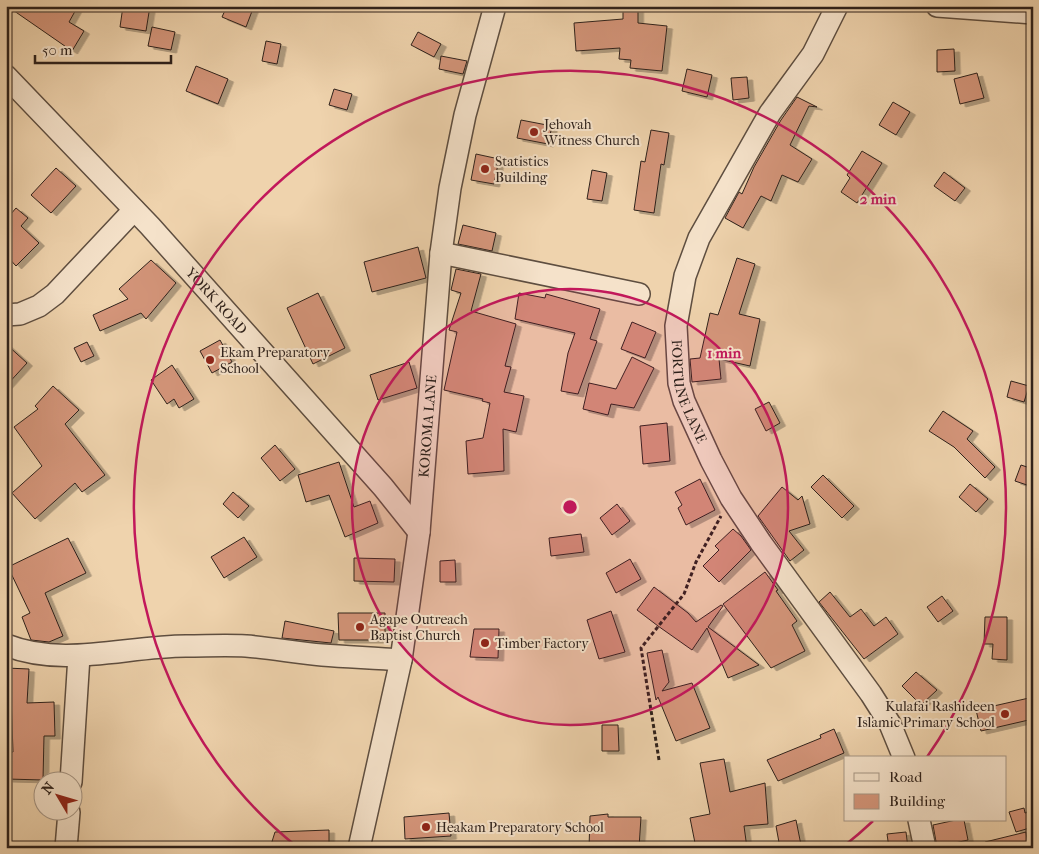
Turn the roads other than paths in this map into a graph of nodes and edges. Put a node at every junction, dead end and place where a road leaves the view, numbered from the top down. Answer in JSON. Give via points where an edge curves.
{"nodes":[{"id":1,"x":495,"y":6,"type":"edge"},
{"id":2,"x":837,"y":6,"type":"edge"},
{"id":3,"x":937,"y":6,"type":"edge"},
{"id":4,"x":1033,"y":13,"type":"edge"},
{"id":5,"x":6,"y":76,"type":"edge"},
{"id":6,"x":134,"y":210,"type":"junction"},
{"id":7,"x":441,"y":254,"type":"junction"},
{"id":8,"x":639,"y":294,"type":"dead end"},
{"id":9,"x":6,"y":315,"type":"edge"},
{"id":10,"x":419,"y":532,"type":"junction"},
{"id":11,"x":6,"y":645,"type":"edge"},
{"id":12,"x":79,"y":656,"type":"junction"},
{"id":13,"x":401,"y":660,"type":"junction"},
{"id":14,"x":903,"y":756,"type":"edge"},
{"id":15,"x":72,"y":772,"type":"edge"},
{"id":16,"x":67,"y":822,"type":"edge"},
{"id":17,"x":919,"y":822,"type":"edge"},
{"id":18,"x":66,"y":848,"type":"edge"},
{"id":19,"x":359,"y":848,"type":"edge"},
{"id":20,"x":925,"y":848,"type":"edge"}],
"edges":[{"from":1,"to":7,"type":"street","name":"KOROMA LANE","via":[[465,115]]},
{"from":2,"to":14,"type":"street","name":"FORTUNE LANE","via":[[813,54],[770,113],[699,238],[685,276],[676,326],[679,383],[687,409],[731,498],[871,694],[890,724]]},
{"from":3,"to":4,"type":"street"},
{"from":5,"to":6,"type":"street","name":"YORK ROAD"},
{"from":6,"to":9,"type":"street","via":[[56,294],[20,314]]},
{"from":6,"to":10,"type":"street","name":"YORK ROAD","via":[[383,487]]},
{"from":7,"to":8,"type":"street"},
{"from":7,"to":10,"type":"street","name":"KOROMA LANE"},
{"from":10,"to":13,"type":"street","name":"KOROMA LANE"},
{"from":11,"to":12,"type":"street","via":[[23,652]]},
{"from":12,"to":13,"type":"street","via":[[183,646],[246,646]]},
{"from":12,"to":15,"type":"street"},
{"from":13,"to":19,"type":"street","name":"KOROMA LANE"},
{"from":16,"to":18,"type":"street"},
{"from":17,"to":20,"type":"street"}]}
